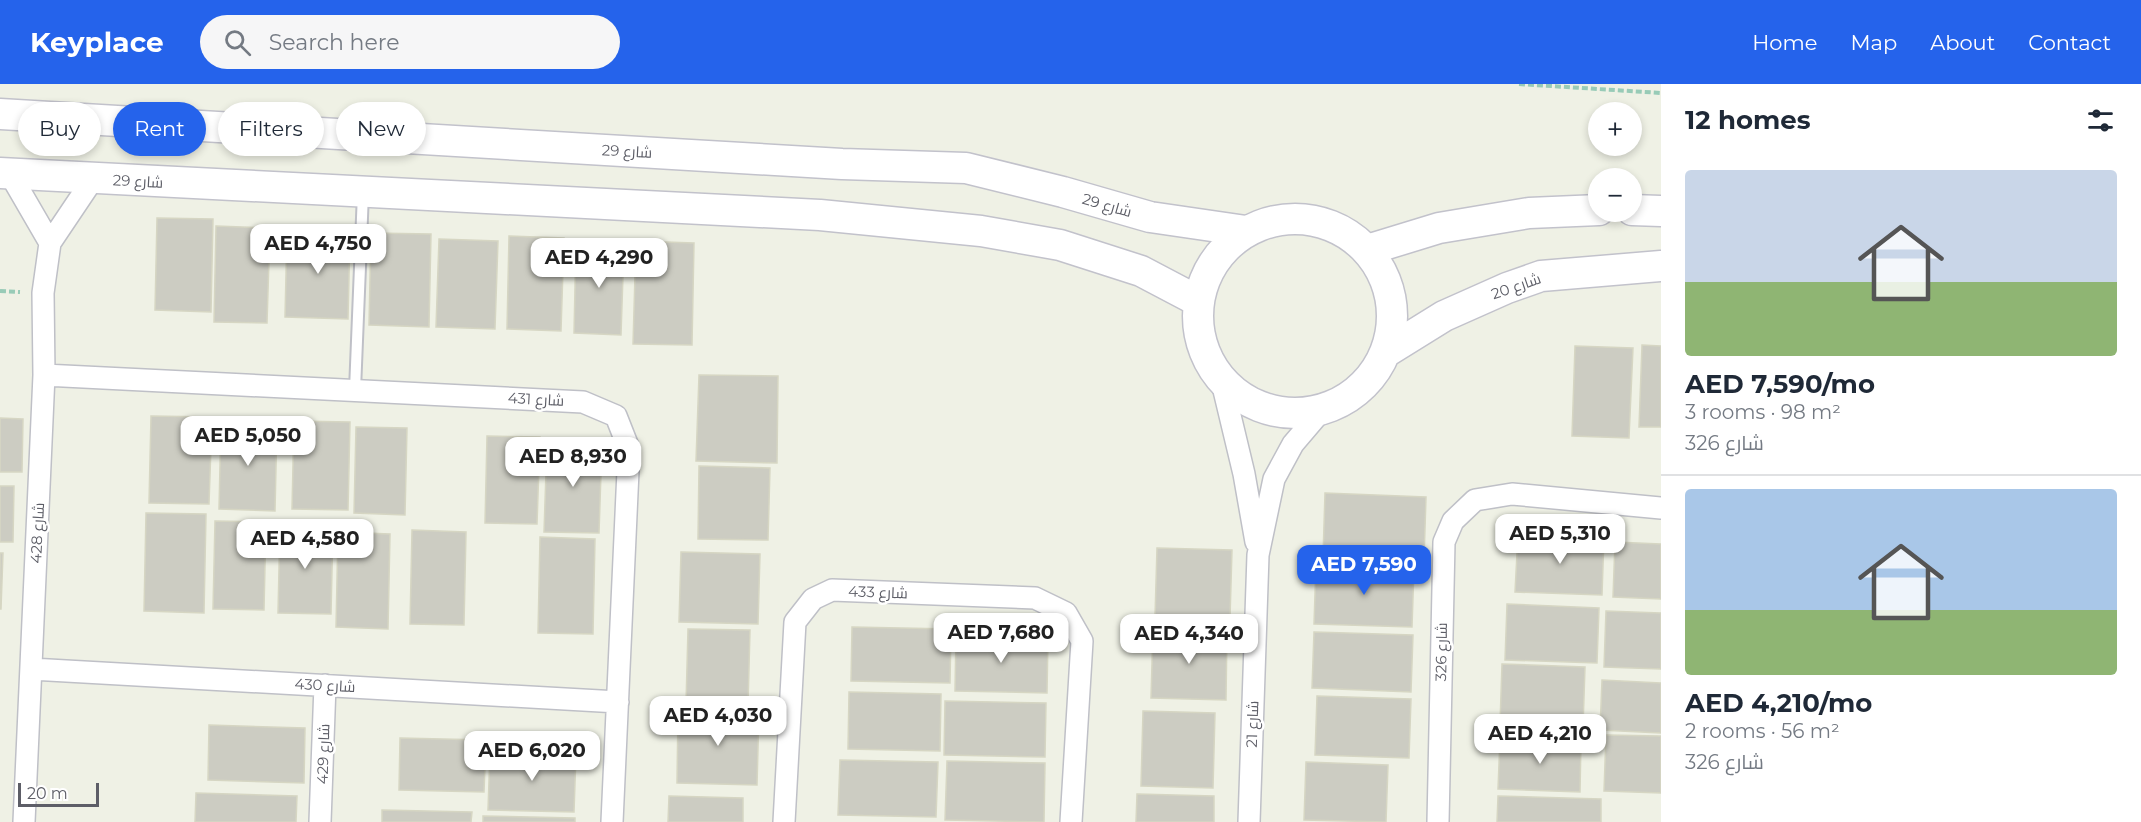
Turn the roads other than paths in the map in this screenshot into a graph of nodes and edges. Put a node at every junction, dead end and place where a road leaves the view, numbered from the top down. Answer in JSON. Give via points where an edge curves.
{"nodes":[{"id":1,"x":0,"y":114,"type":"edge"},
{"id":2,"x":5,"y":173,"type":"edge"},
{"id":3,"x":93,"y":179,"type":"junction"},
{"id":4,"x":363,"y":192,"type":"junction"},
{"id":5,"x":1588,"y":210,"type":"edge"},
{"id":6,"x":1642,"y":210,"type":"edge"},
{"id":7,"x":1661,"y":211,"type":"edge"},
{"id":8,"x":1246,"y":231,"type":"junction"},
{"id":9,"x":50,"y":243,"type":"junction"},
{"id":10,"x":1367,"y":250,"type":"junction"},
{"id":11,"x":1661,"y":266,"type":"edge"},
{"id":12,"x":1198,"y":301,"type":"junction"},
{"id":13,"x":1386,"y":352,"type":"junction"},
{"id":14,"x":44,"y":375,"type":"junction"},
{"id":15,"x":1222,"y":382,"type":"junction"},
{"id":16,"x":355,"y":390,"type":"junction"},
{"id":17,"x":1322,"y":410,"type":"junction"},
{"id":18,"x":1661,"y":508,"type":"edge"},
{"id":19,"x":1258,"y":555,"type":"junction"},
{"id":20,"x":31,"y":669,"type":"junction"},
{"id":21,"x":326,"y":685,"type":"junction"},
{"id":22,"x":618,"y":702,"type":"junction"},
{"id":23,"x":24,"y":822,"type":"edge"},
{"id":24,"x":320,"y":822,"type":"edge"},
{"id":25,"x":612,"y":822,"type":"edge"},
{"id":26,"x":784,"y":822,"type":"edge"},
{"id":27,"x":1071,"y":822,"type":"edge"},
{"id":28,"x":1249,"y":822,"type":"edge"},
{"id":29,"x":1438,"y":822,"type":"edge"}],
"edges":[{"from":1,"to":8,"type":"street","name":"شارع 29","via":[[966,168],[1150,217]]},
{"from":2,"to":3,"type":"street","name":"شارع 29"},
{"from":2,"to":9,"type":"street"},
{"from":3,"to":4,"type":"street","name":"شارع 29"},
{"from":3,"to":9,"type":"street","name":"شارع 428"},
{"from":4,"to":12,"type":"street","name":"شارع 29","via":[[820,215],[981,231],[1060,245],[1142,271]]},
{"from":4,"to":16,"type":"lane"},
{"from":5,"to":10,"type":"street","via":[[1529,213],[1450,226]]},
{"from":6,"to":7,"type":"street"},
{"from":8,"to":10,"type":"street","via":[[1278,219],[1310,219],[1341,229]]},
{"from":8,"to":12,"type":"street","via":[[1223,249],[1207,273]]},
{"from":9,"to":14,"type":"street","name":"شارع 428","via":[[43,293]]},
{"from":10,"to":13,"type":"street","via":[[1383,272],[1391,298],[1392,325]]},
{"from":11,"to":13,"type":"street","name":"شارع 20","via":[[1541,276],[1444,316]]},
{"from":12,"to":15,"type":"street","via":[[1198,330],[1206,357]]},
{"from":13,"to":17,"type":"street","via":[[1371,377],[1349,397]]},
{"from":14,"to":16,"type":"street","name":"شارع 431"},
{"from":14,"to":20,"type":"street","name":"شارع 428"},
{"from":15,"to":17,"type":"street","via":[[1244,399],[1268,410]]},
{"from":15,"to":19,"type":"street","name":"شارع 21"},
{"from":16,"to":22,"type":"street","name":"شارع 431","via":[[583,402],[616,416],[629,449]]},
{"from":17,"to":19,"type":"street","name":"شارع 21","via":[[1293,444],[1274,479]]},
{"from":18,"to":29,"type":"street","name":"شارع 326","via":[[1512,494],[1474,500],[1453,521],[1444,542]]},
{"from":19,"to":28,"type":"street","name":"شارع 21"},
{"from":20,"to":21,"type":"street","name":"شارع 430"},
{"from":20,"to":23,"type":"street","name":"شارع 428"},
{"from":21,"to":22,"type":"street","name":"شارع 430"},
{"from":21,"to":24,"type":"street","name":"شارع 429"},
{"from":22,"to":25,"type":"street","name":"شارع 431"},
{"from":26,"to":27,"type":"street","name":"شارع 433","via":[[795,622],[813,599],[832,590],[1035,598],[1066,613],[1082,640]]}]}
